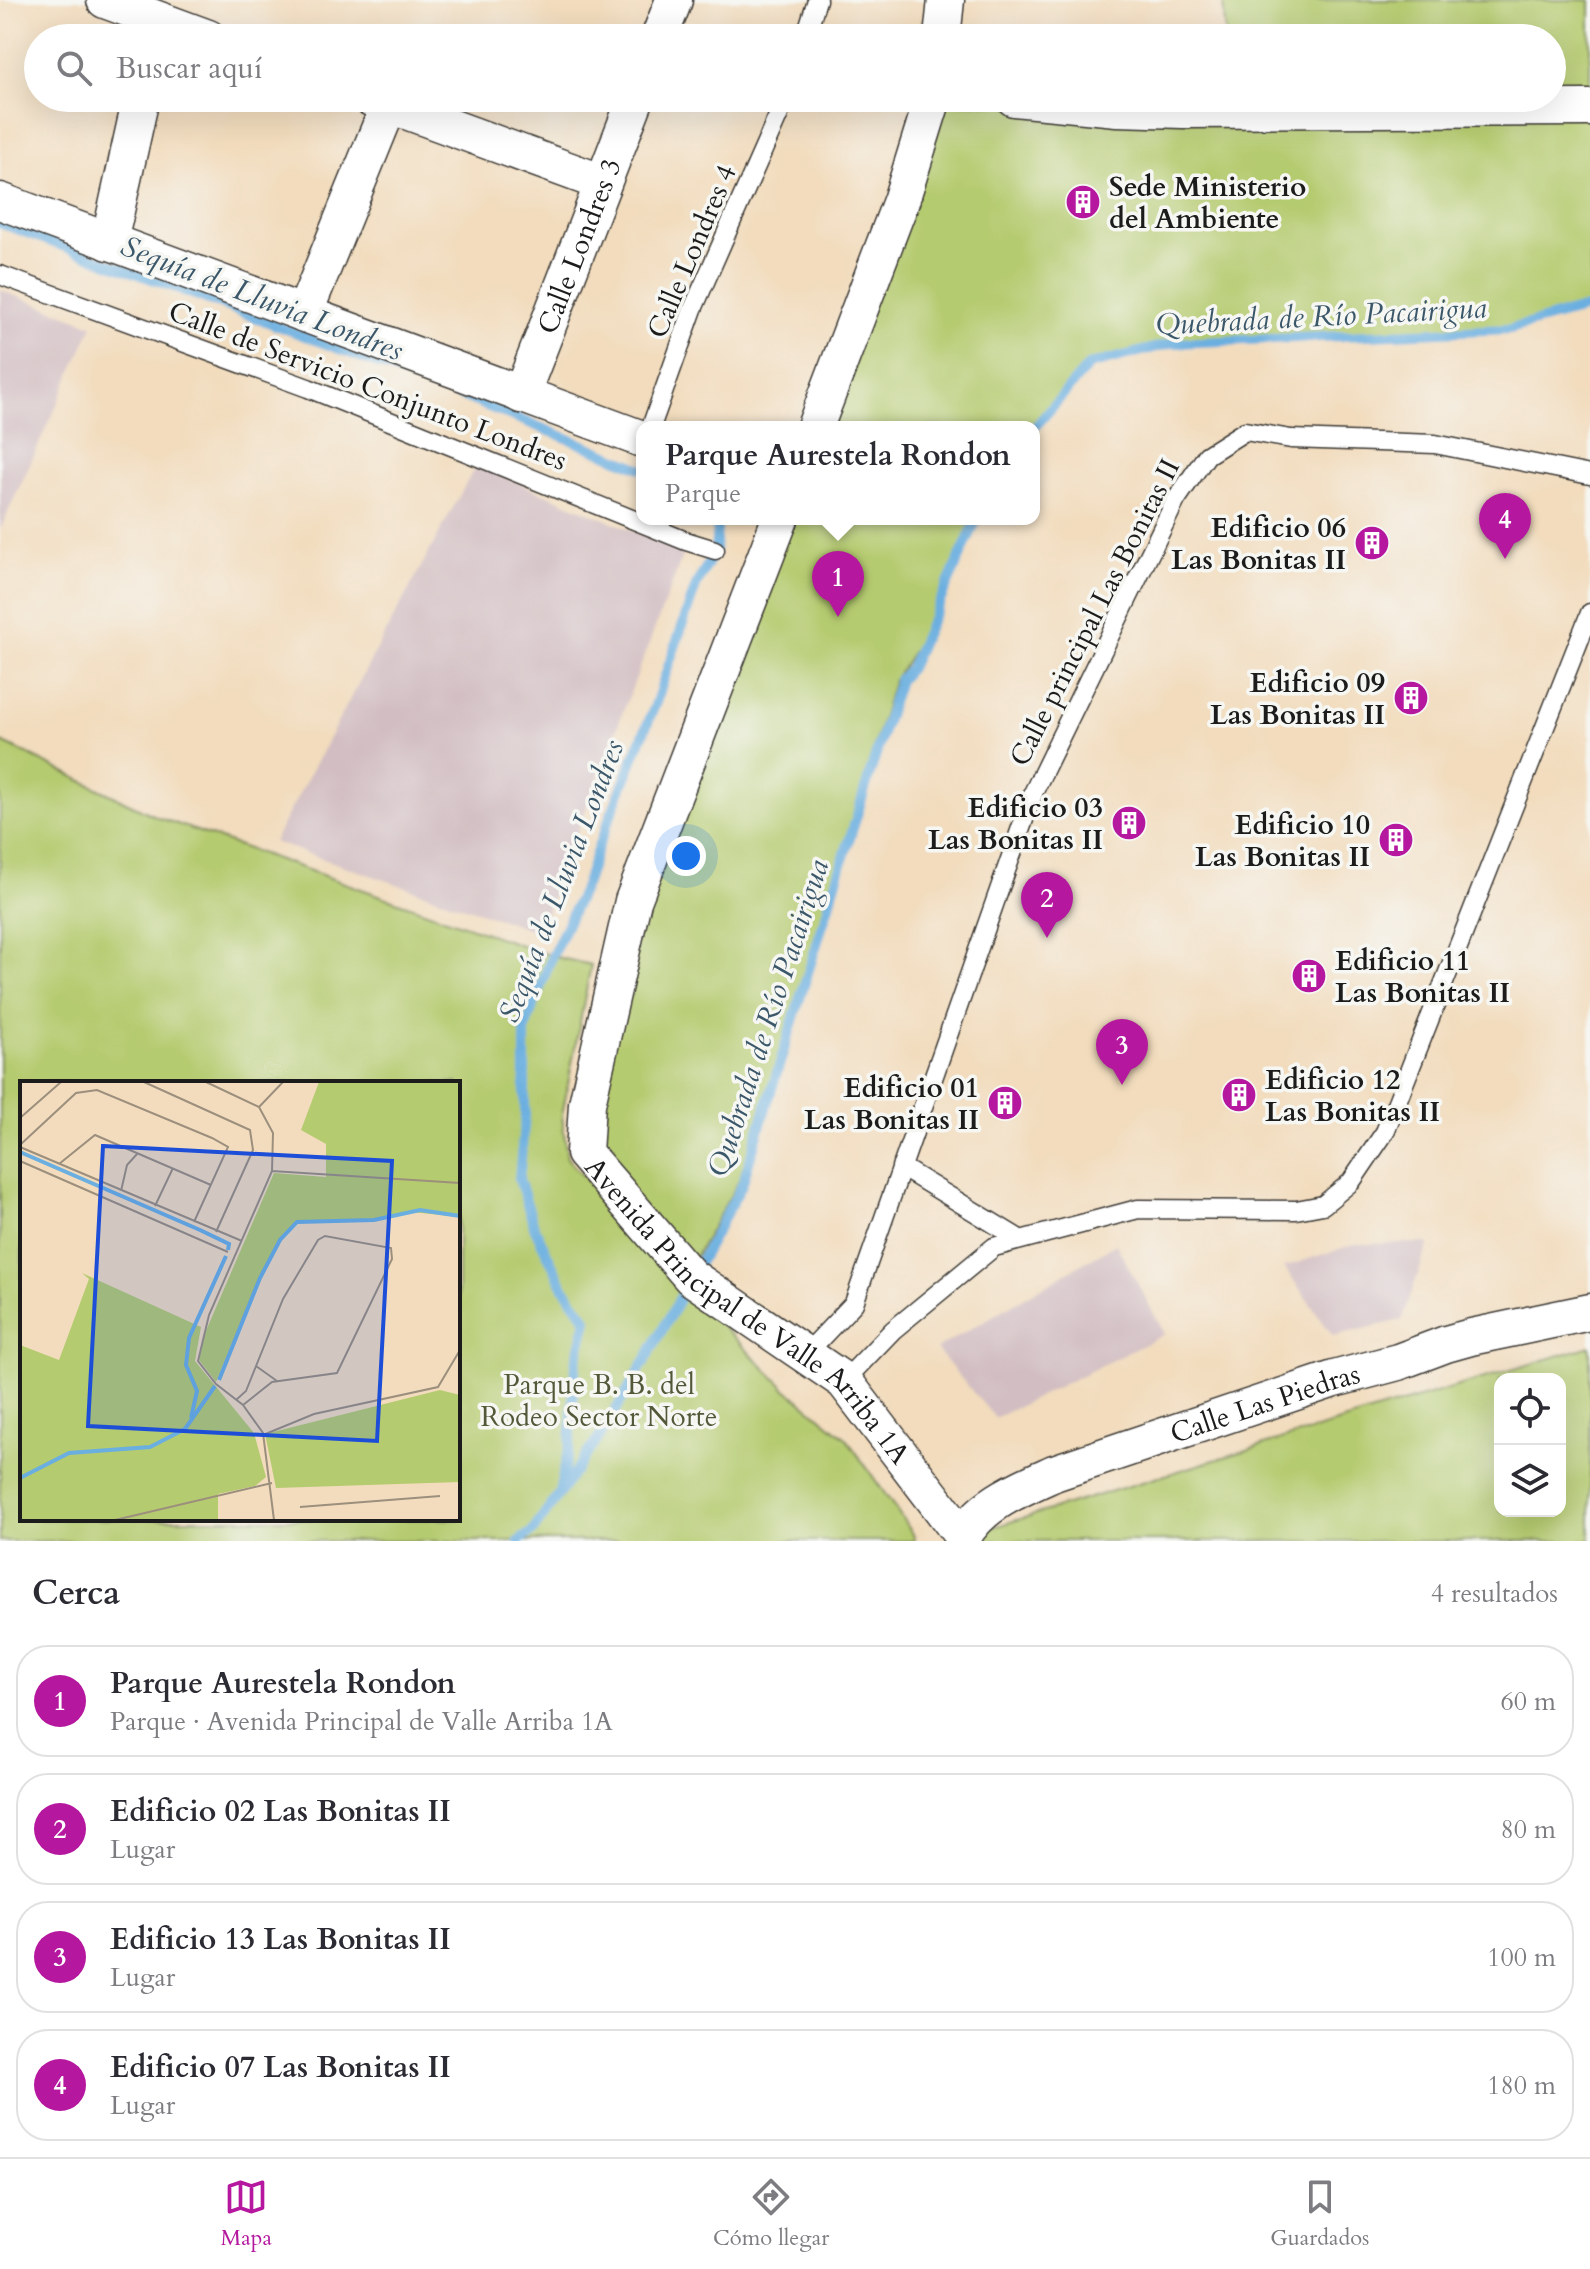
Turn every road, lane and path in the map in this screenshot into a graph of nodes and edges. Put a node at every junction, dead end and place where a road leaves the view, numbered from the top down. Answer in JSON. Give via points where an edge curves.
{"nodes":[{"id":1,"x":105,"y":0,"type":"edge"},
{"id":2,"x":674,"y":0,"type":"edge"},
{"id":3,"x":817,"y":0,"type":"edge"},
{"id":4,"x":946,"y":0,"type":"edge"},
{"id":5,"x":166,"y":24,"type":"edge"},
{"id":6,"x":665,"y":24,"type":"edge"},
{"id":7,"x":809,"y":24,"type":"edge"},
{"id":8,"x":943,"y":24,"type":"edge"},
{"id":9,"x":1566,"y":108,"type":"edge"},
{"id":10,"x":1590,"y":108,"type":"edge"},
{"id":11,"x":138,"y":112,"type":"edge"},
{"id":12,"x":376,"y":112,"type":"edge"},
{"id":13,"x":408,"y":112,"type":"edge"},
{"id":14,"x":631,"y":112,"type":"edge"},
{"id":15,"x":780,"y":112,"type":"edge"},
{"id":16,"x":929,"y":112,"type":"edge"},
{"id":17,"x":603,"y":183,"type":"junction"},
{"id":18,"x":0,"y":201,"type":"edge"},
{"id":19,"x":109,"y":242,"type":"junction"},
{"id":20,"x":0,"y":275,"type":"edge"},
{"id":21,"x":304,"y":314,"type":"junction"},
{"id":22,"x":521,"y":395,"type":"junction"},
{"id":23,"x":653,"y":421,"type":"edge"},
{"id":24,"x":817,"y":421,"type":"edge"},
{"id":25,"x":636,"y":437,"type":"edge"},
{"id":26,"x":1590,"y":475,"type":"edge"},
{"id":27,"x":636,"y":521,"type":"edge"},
{"id":28,"x":646,"y":525,"type":"edge"},
{"id":29,"x":778,"y":525,"type":"edge"},
{"id":30,"x":715,"y":550,"type":"dead end"},
{"id":31,"x":1590,"y":613,"type":"edge"},
{"id":32,"x":901,"y":1167,"type":"junction"},
{"id":33,"x":1021,"y":1240,"type":"junction"},
{"id":34,"x":1590,"y":1312,"type":"edge"},
{"id":35,"x":805,"y":1355,"type":"junction"},
{"id":36,"x":844,"y":1381,"type":"junction"},
{"id":37,"x":963,"y":1540,"type":"edge"}],
"edges":[{"from":1,"to":5,"type":"street"},
{"from":2,"to":6,"type":"street"},
{"from":3,"to":7,"type":"lane"},
{"from":4,"to":8,"type":"street"},
{"from":9,"to":10,"type":"street"},
{"from":11,"to":19,"type":"street"},
{"from":12,"to":21,"type":"street"},
{"from":13,"to":17,"type":"street"},
{"from":14,"to":17,"type":"street","name":"Calle Londres 3"},
{"from":15,"to":23,"type":"lane","name":"Calle Londres 4","via":[[693,309]]},
{"from":16,"to":24,"type":"street","via":[[901,201]]},
{"from":17,"to":22,"type":"street","name":"Calle Londres 3"},
{"from":18,"to":19,"type":"street"},
{"from":19,"to":21,"type":"street"},
{"from":20,"to":27,"type":"lane","name":"Calle de Servicio Conjunto Londres","via":[[308,388]]},
{"from":21,"to":22,"type":"street"},
{"from":22,"to":25,"type":"street"},
{"from":26,"to":32,"type":"lane","name":"Calle principal Las Bonitas II","via":[[1435,444],[1291,439],[1245,431],[1207,455],[1176,500],[1034,791]]},
{"from":28,"to":30,"type":"lane","name":"Calle de Servicio Conjunto Londres"},
{"from":29,"to":35,"type":"street","name":"Avenida Principal de Valle Arriba 1A","via":[[633,901],[587,1104],[584,1153],[691,1277]]},
{"from":31,"to":33,"type":"lane","via":[[1385,1132],[1351,1182],[1323,1205],[1296,1210],[1138,1209]]},
{"from":32,"to":33,"type":"lane"},
{"from":32,"to":35,"type":"lane","name":"Calle principal Las Bonitas II","via":[[854,1303]]},
{"from":33,"to":36,"type":"lane","via":[[994,1247],[893,1330]]},
{"from":34,"to":37,"type":"street","name":"Calle Las Piedras","via":[[1446,1344],[1054,1473],[1009,1494],[968,1525]]},
{"from":35,"to":36,"type":"street","name":"Avenida Principal de Valle Arriba 1A"},
{"from":36,"to":37,"type":"street","name":"Avenida Principal de Valle Arriba 1A"}]}
